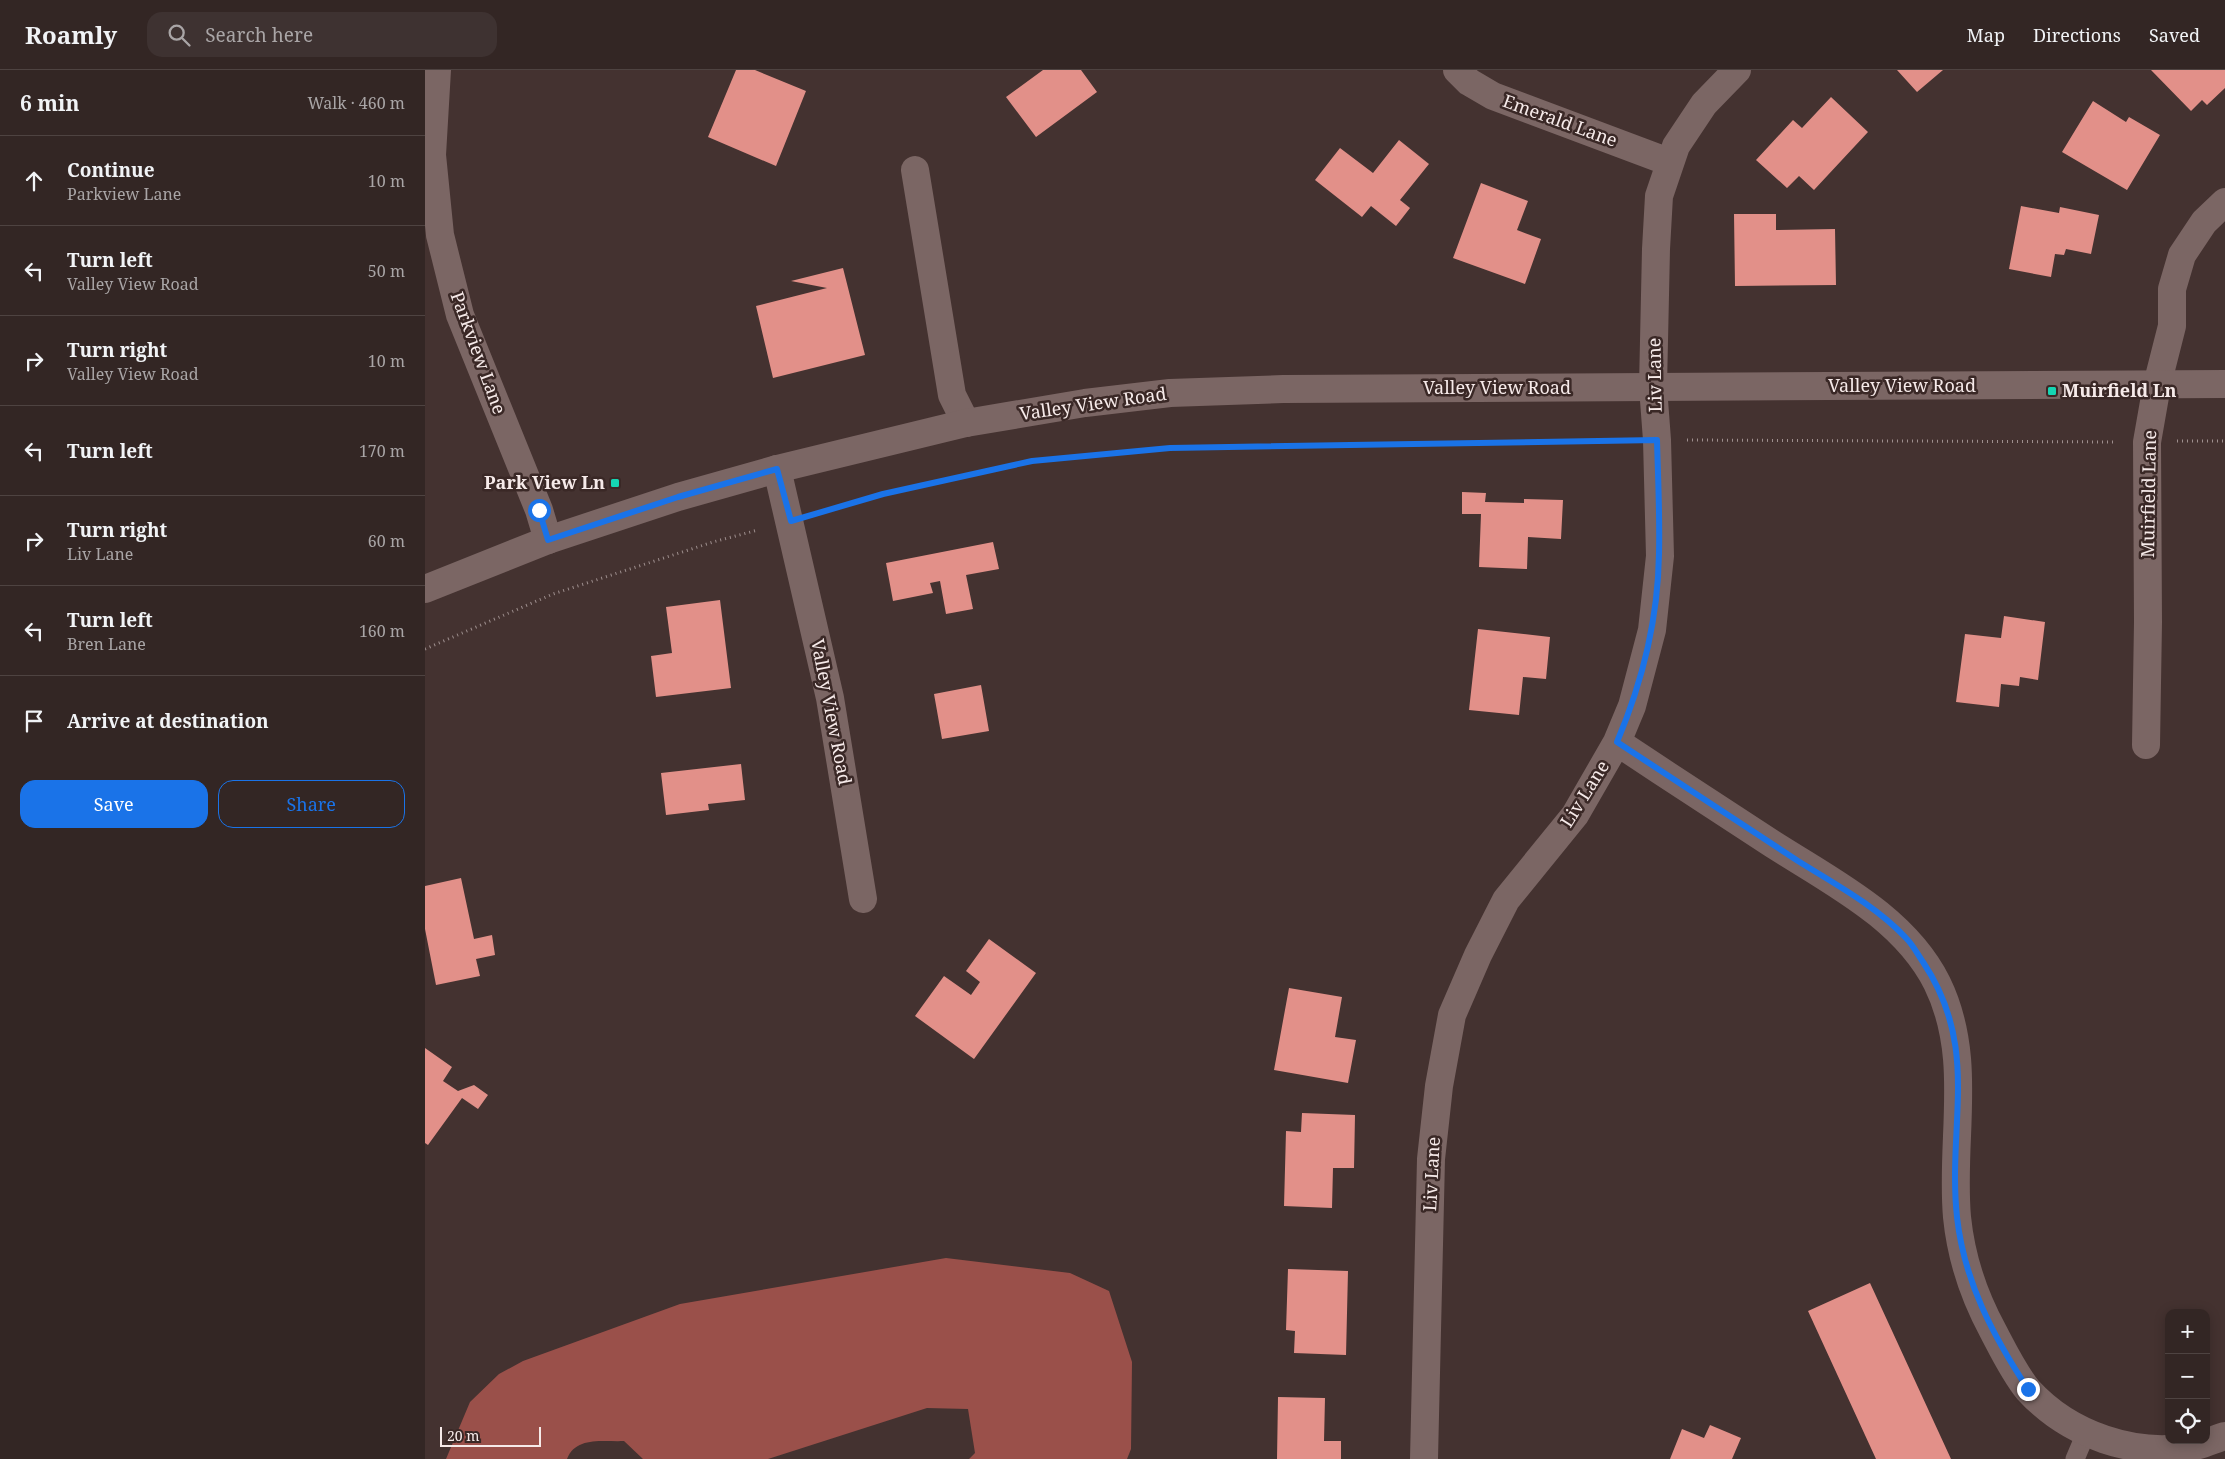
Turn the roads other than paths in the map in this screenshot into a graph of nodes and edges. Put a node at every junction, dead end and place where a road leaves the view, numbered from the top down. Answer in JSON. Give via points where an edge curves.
{"nodes":[{"id":1,"x":437,"y":70,"type":"edge"},
{"id":2,"x":1457,"y":70,"type":"edge"},
{"id":3,"x":1737,"y":70,"type":"edge"},
{"id":4,"x":1669,"y":162,"type":"junction"},
{"id":5,"x":915,"y":170,"type":"dead end"},
{"id":6,"x":2225,"y":202,"type":"edge"},
{"id":7,"x":2225,"y":384,"type":"edge"},
{"id":8,"x":2157,"y":385,"type":"junction"},
{"id":9,"x":1653,"y":387,"type":"junction"},
{"id":10,"x":966,"y":423,"type":"junction"},
{"id":11,"x":777,"y":469,"type":"junction"},
{"id":12,"x":548,"y":540,"type":"junction"},
{"id":13,"x":425,"y":589,"type":"edge"},
{"id":14,"x":1617,"y":742,"type":"junction"},
{"id":15,"x":2146,"y":745,"type":"dead end"},
{"id":16,"x":863,"y":899,"type":"dead end"},
{"id":17,"x":2086,"y":1432,"type":"junction"},
{"id":18,"x":2225,"y":1436,"type":"edge"},
{"id":19,"x":1424,"y":1459,"type":"edge"},
{"id":20,"x":2075,"y":1459,"type":"edge"}],
"edges":[{"from":1,"to":12,"type":"street","name":"Parkview Lane","via":[[432,155],[440,235],[460,315],[539,510]]},
{"from":2,"to":4,"type":"street","name":"Emerald Lane","via":[[1469,82],[1493,96]]},
{"from":3,"to":4,"type":"street","name":"Liv Lane","via":[[1704,104]]},
{"from":4,"to":9,"type":"street","name":"Liv Lane","via":[[1659,196]]},
{"from":5,"to":10,"type":"street","via":[[952,395]]},
{"from":6,"to":8,"type":"street","name":"Muirfield Lane","via":[[2204,222],[2182,255],[2173,289],[2172,326]]},
{"from":7,"to":8,"type":"street","name":"Valley View Road"},
{"from":8,"to":9,"type":"street","name":"Valley View Road"},
{"from":8,"to":15,"type":"street","name":"Muirfield Lane","via":[[2147,442]]},
{"from":9,"to":10,"type":"street","name":"Valley View Road","via":[[1283,389],[1170,393]]},
{"from":9,"to":14,"type":"street","name":"Liv Lane","via":[[1659,556],[1652,630],[1632,706]]},
{"from":10,"to":11,"type":"street","name":"Valley View Road"},
{"from":11,"to":12,"type":"street","name":"Valley View Road","via":[[678,497]]},
{"from":11,"to":16,"type":"street","name":"Valley View Road","via":[[830,698]]},
{"from":12,"to":13,"type":"street","name":"Valley View Road"},
{"from":14,"to":17,"type":"street","via":[[1868,906],[1912,946],[1937,983],[1954,1030],[1959,1082],[1955,1168],[1957,1217],[1965,1265],[1983,1313],[2028,1389],[2064,1420]]},
{"from":14,"to":19,"type":"street","name":"Liv Lane","via":[[1575,815],[1506,900],[1452,1015],[1439,1086],[1431,1159]]},
{"from":17,"to":18,"type":"street","via":[[2103,1440],[2149,1450],[2195,1446]]},
{"from":17,"to":20,"type":"lane"}]}
